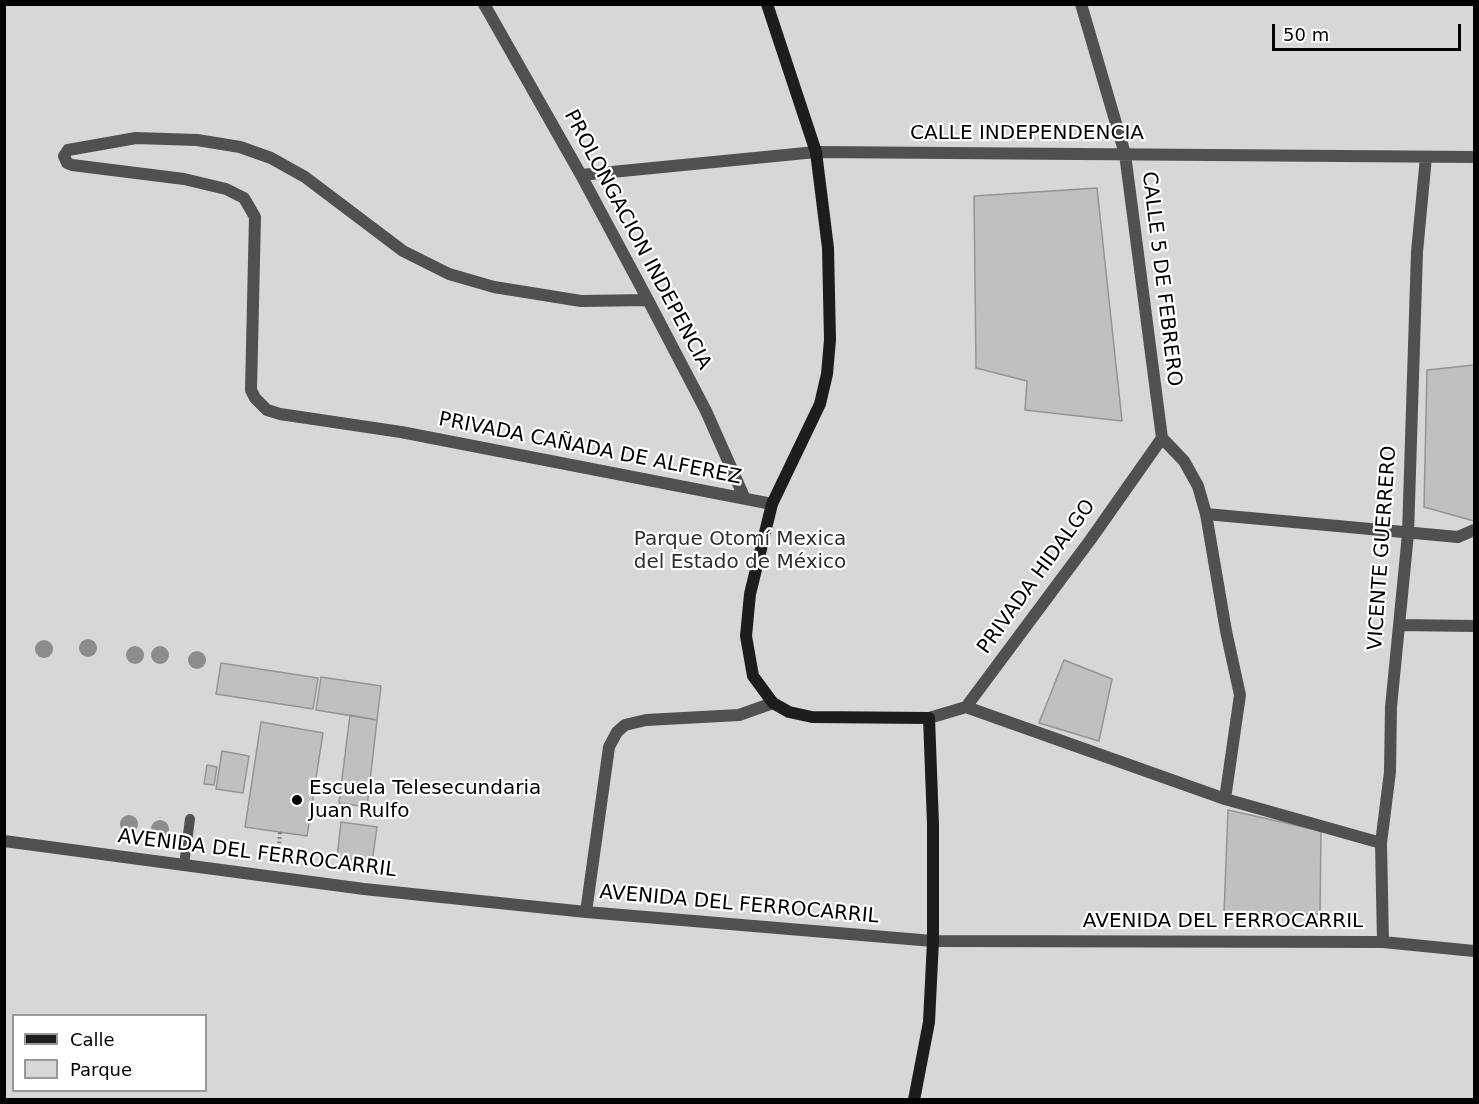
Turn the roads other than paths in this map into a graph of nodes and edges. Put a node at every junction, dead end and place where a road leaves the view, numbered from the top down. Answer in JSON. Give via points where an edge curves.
{"nodes":[{"id":1,"x":484,"y":4,"type":"edge"},
{"id":2,"x":767,"y":4,"type":"edge"},
{"id":3,"x":1081,"y":4,"type":"edge"},
{"id":4,"x":816,"y":152,"type":"junction"},
{"id":5,"x":1125,"y":154,"type":"junction"},
{"id":6,"x":1426,"y":157,"type":"junction"},
{"id":7,"x":1474,"y":157,"type":"edge"},
{"id":8,"x":581,"y":175,"type":"junction"},
{"id":9,"x":648,"y":300,"type":"junction"},
{"id":10,"x":1162,"y":438,"type":"junction"},
{"id":11,"x":745,"y":499,"type":"junction"},
{"id":12,"x":772,"y":504,"type":"junction"},
{"id":13,"x":1206,"y":514,"type":"junction"},
{"id":14,"x":1474,"y":531,"type":"edge"},
{"id":15,"x":1408,"y":534,"type":"junction"},
{"id":16,"x":1400,"y":625,"type":"junction"},
{"id":17,"x":1474,"y":626,"type":"edge"},
{"id":18,"x":773,"y":703,"type":"junction"},
{"id":19,"x":966,"y":707,"type":"junction"},
{"id":20,"x":929,"y":718,"type":"junction"},
{"id":21,"x":1226,"y":799,"type":"junction"},
{"id":22,"x":190,"y":819,"type":"dead end"},
{"id":23,"x":4,"y":842,"type":"edge"},
{"id":24,"x":1381,"y":843,"type":"junction"},
{"id":25,"x":184,"y":865,"type":"junction"},
{"id":26,"x":586,"y":912,"type":"junction"},
{"id":27,"x":933,"y":941,"type":"junction"},
{"id":28,"x":1383,"y":942,"type":"junction"},
{"id":29,"x":1474,"y":951,"type":"edge"},
{"id":30,"x":914,"y":1100,"type":"edge"}],
"edges":[{"from":1,"to":8,"type":"street","name":"PROLONGACION INDEPENCIA"},
{"from":2,"to":4,"type":"main road"},
{"from":3,"to":5,"type":"street","name":"CALLE 5 DE FEBRERO"},
{"from":4,"to":5,"type":"street","name":"CALLE INDEPENDENCIA"},
{"from":4,"to":8,"type":"street","name":"CALLE INDEPENDENCIA"},
{"from":4,"to":12,"type":"main road","via":[[828,248],[827,374],[820,404]]},
{"from":5,"to":6,"type":"street","name":"CALLE INDEPENDENCIA"},
{"from":5,"to":10,"type":"street","name":"CALLE 5 DE FEBRERO"},
{"from":6,"to":7,"type":"street","name":"CALLE INDEPENDENCIA"},
{"from":6,"to":15,"type":"street","name":"VICENTE GUERRERO","via":[[1417,252]]},
{"from":8,"to":9,"type":"street","name":"PROLONGACION INDEPENCIA"},
{"from":9,"to":11,"type":"street","name":"PROLONGACION INDEPENCIA","via":[[706,411]]},
{"from":9,"to":11,"type":"street","name":"PRIVADA CAÑADA DE ALFEREZ","via":[[581,301],[494,287],[449,274],[403,252],[305,177],[271,158],[240,147],[197,140],[136,138],[68,150],[64,156],[72,165],[184,179],[226,189],[244,198],[255,217],[251,390],[267,410]]},
{"from":10,"to":13,"type":"street","via":[[1184,461],[1198,486]]},
{"from":10,"to":19,"type":"street","name":"PRIVADA HIDALGO"},
{"from":11,"to":12,"type":"street","name":"PRIVADA CAÑADA DE ALFEREZ"},
{"from":12,"to":18,"type":"main road","via":[[750,594],[746,636],[753,676]]},
{"from":13,"to":15,"type":"street"},
{"from":13,"to":21,"type":"street","via":[[1240,695]]},
{"from":14,"to":15,"type":"street","via":[[1458,537]]},
{"from":15,"to":16,"type":"street","name":"VICENTE GUERRERO"},
{"from":16,"to":17,"type":"street"},
{"from":16,"to":24,"type":"street","name":"VICENTE GUERRERO"},
{"from":18,"to":20,"type":"main road","via":[[789,712],[812,717]]},
{"from":18,"to":26,"type":"street","via":[[739,715],[646,720],[626,725],[617,732],[609,747]]},
{"from":19,"to":20,"type":"street"},
{"from":19,"to":21,"type":"street"},
{"from":20,"to":27,"type":"main road"},
{"from":21,"to":24,"type":"street"},
{"from":22,"to":25,"type":"lane"},
{"from":23,"to":25,"type":"street","name":"AVENIDA DEL FERROCARRIL"},
{"from":24,"to":28,"type":"street","name":"VICENTE GUERRERO"},
{"from":25,"to":26,"type":"street","name":"AVENIDA DEL FERROCARRIL"},
{"from":26,"to":27,"type":"street","name":"AVENIDA DEL FERROCARRIL"},
{"from":27,"to":28,"type":"street","name":"AVENIDA DEL FERROCARRIL"},
{"from":27,"to":30,"type":"main road","via":[[929,1022]]},
{"from":28,"to":29,"type":"street","name":"AVENIDA DEL FERROCARRIL"}]}
